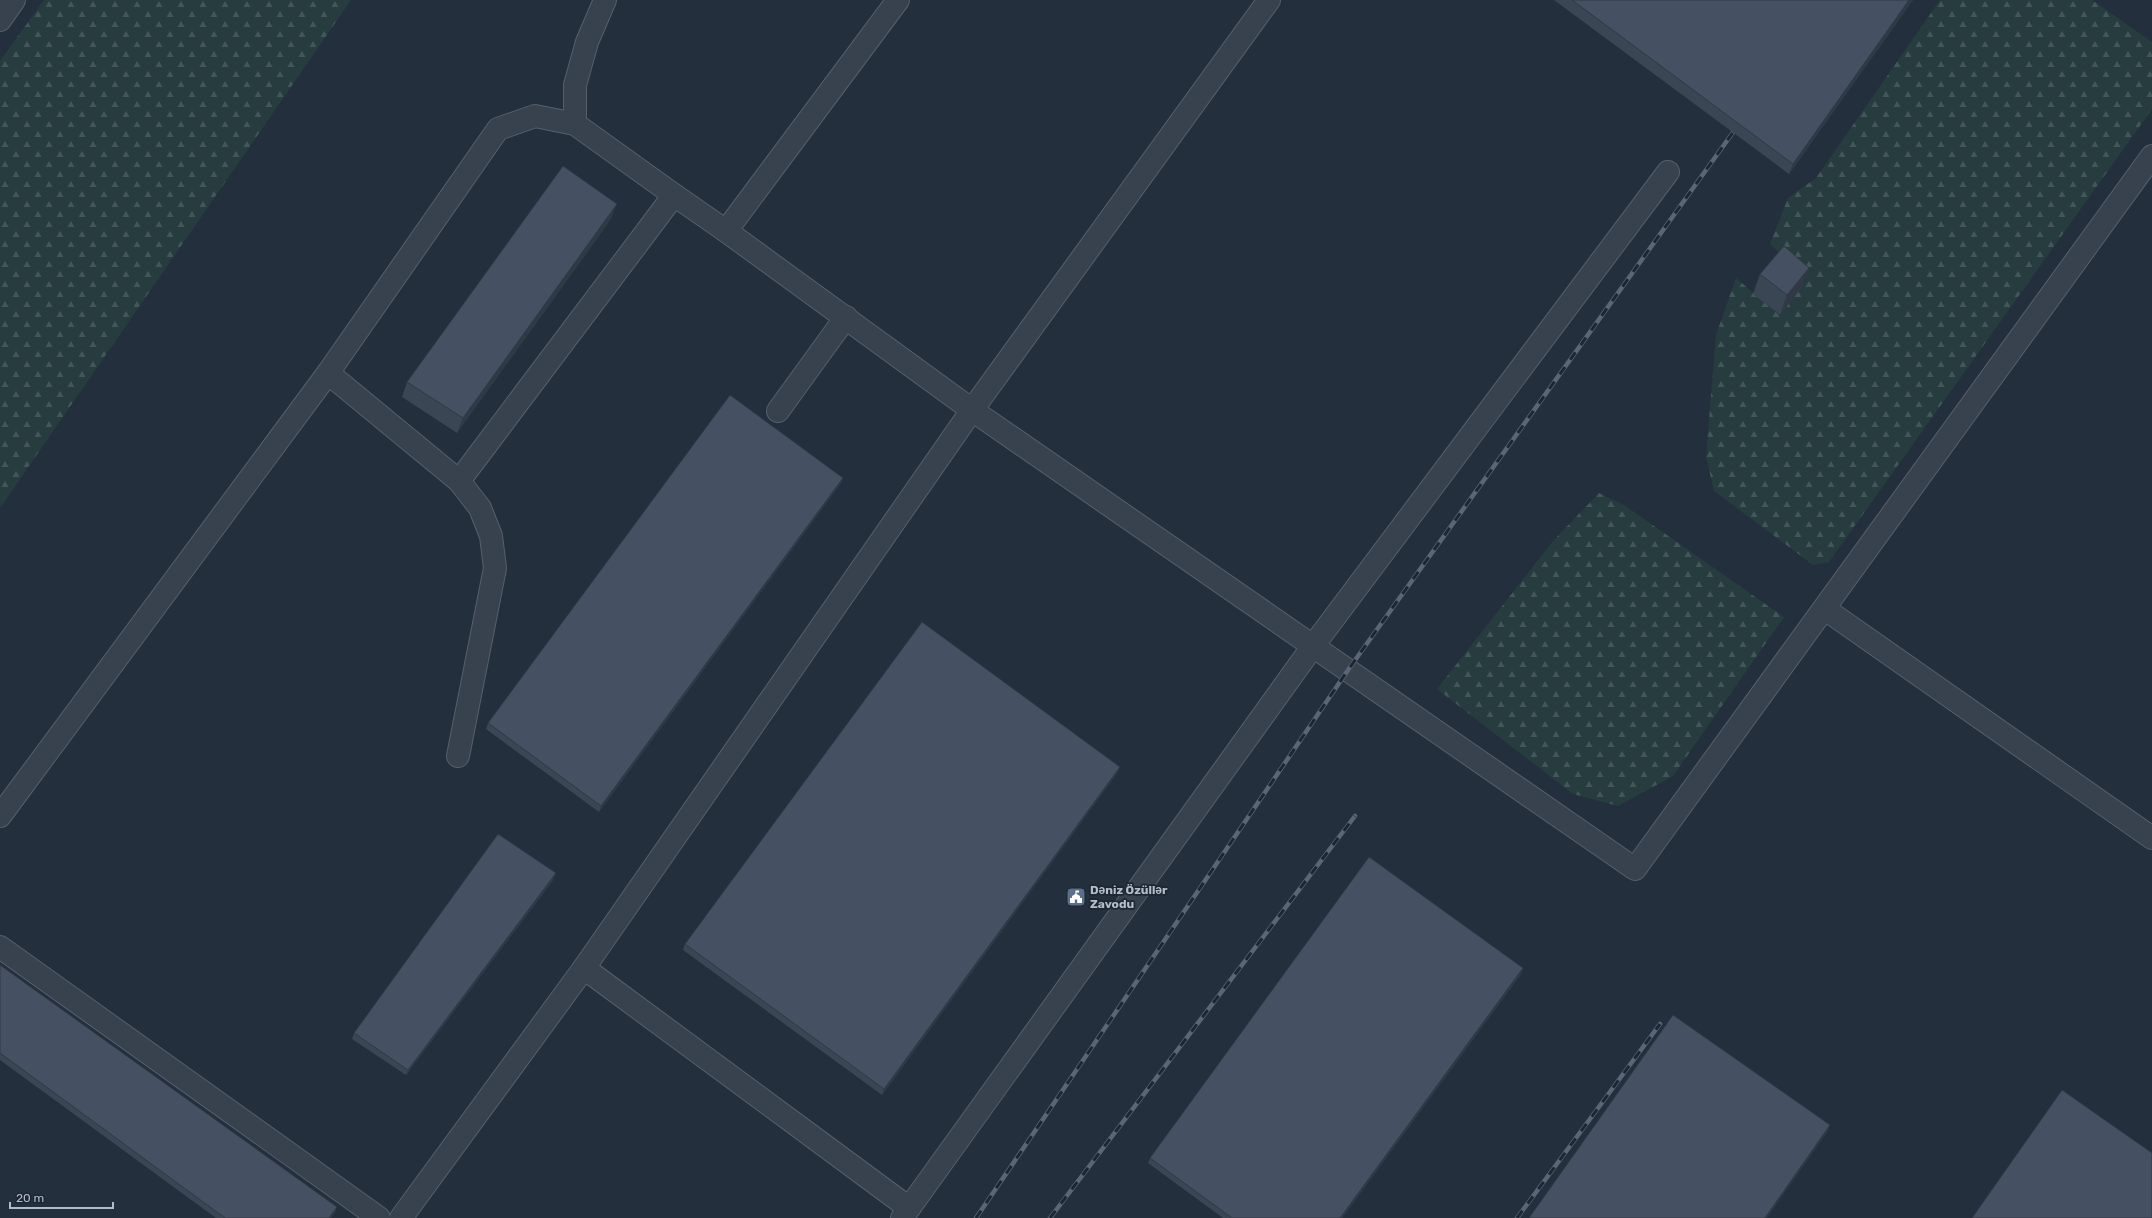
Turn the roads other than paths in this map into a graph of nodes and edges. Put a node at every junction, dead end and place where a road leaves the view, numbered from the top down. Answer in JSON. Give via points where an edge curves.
{"nodes":[{"id":1,"x":14,"y":0,"type":"edge"},
{"id":2,"x":605,"y":0,"type":"edge"},
{"id":3,"x":898,"y":0,"type":"edge"},
{"id":4,"x":1268,"y":0,"type":"edge"},
{"id":5,"x":0,"y":20,"type":"edge"},
{"id":6,"x":575,"y":124,"type":"junction"},
{"id":7,"x":2152,"y":156,"type":"edge"},
{"id":8,"x":1668,"y":172,"type":"dead end"},
{"id":9,"x":674,"y":196,"type":"junction"},
{"id":10,"x":726,"y":230,"type":"junction"},
{"id":11,"x":846,"y":316,"type":"junction"},
{"id":12,"x":328,"y":373,"type":"junction"},
{"id":13,"x":972,"y":410,"type":"junction"},
{"id":14,"x":778,"y":411,"type":"dead end"},
{"id":15,"x":459,"y":481,"type":"junction"},
{"id":16,"x":1824,"y":609,"type":"junction"},
{"id":17,"x":1313,"y":646,"type":"junction"},
{"id":18,"x":458,"y":756,"type":"dead end"},
{"id":19,"x":0,"y":816,"type":"edge"},
{"id":20,"x":2152,"y":838,"type":"edge"},
{"id":21,"x":0,"y":947,"type":"edge"},
{"id":22,"x":584,"y":968,"type":"junction"},
{"id":23,"x":906,"y":1213,"type":"edge"},
{"id":24,"x":379,"y":1218,"type":"edge"},
{"id":25,"x":401,"y":1218,"type":"edge"}],
"edges":[{"from":1,"to":5,"type":"street"},
{"from":2,"to":6,"type":"street","via":[[587,42],[575,84]]},
{"from":3,"to":10,"type":"street"},
{"from":4,"to":13,"type":"street"},
{"from":6,"to":9,"type":"street"},
{"from":6,"to":12,"type":"street","via":[[535,116],[498,129]]},
{"from":7,"to":16,"type":"street"},
{"from":8,"to":17,"type":"street"},
{"from":9,"to":10,"type":"street"},
{"from":9,"to":15,"type":"street"},
{"from":10,"to":11,"type":"street"},
{"from":11,"to":13,"type":"street"},
{"from":11,"to":14,"type":"street"},
{"from":12,"to":15,"type":"street"},
{"from":12,"to":19,"type":"street"},
{"from":13,"to":17,"type":"street"},
{"from":13,"to":22,"type":"street"},
{"from":15,"to":18,"type":"street","via":[[480,508],[491,536],[495,568]]},
{"from":16,"to":17,"type":"street","via":[[1635,869]]},
{"from":16,"to":20,"type":"street"},
{"from":17,"to":23,"type":"street"},
{"from":21,"to":24,"type":"street"},
{"from":22,"to":23,"type":"street"},
{"from":22,"to":25,"type":"street"}]}
